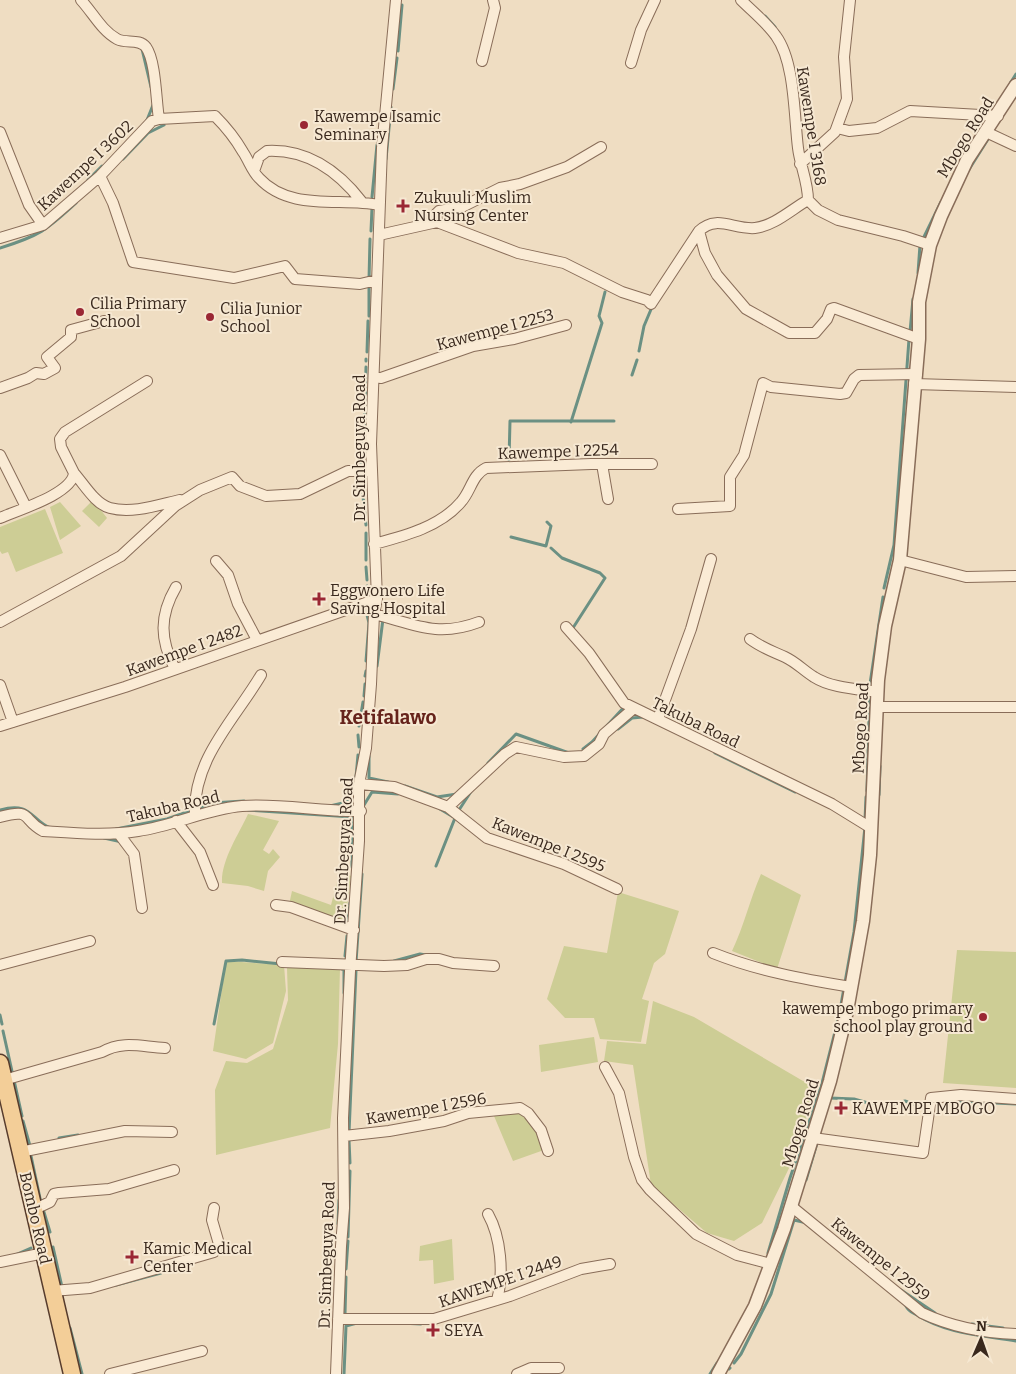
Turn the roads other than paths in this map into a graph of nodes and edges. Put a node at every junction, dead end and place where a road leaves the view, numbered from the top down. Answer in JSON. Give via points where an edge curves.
{"nodes":[{"id":1,"x":81,"y":0,"type":"edge"},
{"id":2,"x":396,"y":0,"type":"edge"},
{"id":3,"x":493,"y":0,"type":"edge"},
{"id":4,"x":655,"y":0,"type":"edge"},
{"id":5,"x":742,"y":0,"type":"edge"},
{"id":6,"x":850,"y":0,"type":"edge"},
{"id":7,"x":482,"y":61,"type":"dead end"},
{"id":8,"x":630,"y":63,"type":"dead end"},
{"id":9,"x":1016,"y":86,"type":"edge"},
{"id":10,"x":998,"y":116,"type":"junction"},
{"id":11,"x":159,"y":119,"type":"junction"},
{"id":12,"x":837,"y":128,"type":"junction"},
{"id":13,"x":0,"y":132,"type":"edge"},
{"id":14,"x":989,"y":134,"type":"junction"},
{"id":15,"x":1016,"y":146,"type":"edge"},
{"id":16,"x":601,"y":147,"type":"dead end"},
{"id":17,"x":800,"y":164,"type":"junction"},
{"id":18,"x":254,"y":171,"type":"junction"},
{"id":19,"x":100,"y":176,"type":"junction"},
{"id":20,"x":808,"y":200,"type":"junction"},
{"id":21,"x":362,"y":202,"type":"junction"},
{"id":22,"x":380,"y":205,"type":"junction"},
{"id":23,"x":437,"y":222,"type":"junction"},
{"id":24,"x":43,"y":225,"type":"junction"},
{"id":25,"x":699,"y":231,"type":"junction"},
{"id":26,"x":379,"y":235,"type":"junction"},
{"id":27,"x":0,"y":238,"type":"edge"},
{"id":28,"x":930,"y":245,"type":"junction"},
{"id":29,"x":377,"y":280,"type":"junction"},
{"id":30,"x":104,"y":321,"type":"dead end"},
{"id":31,"x":566,"y":325,"type":"dead end"},
{"id":32,"x":919,"y":339,"type":"junction"},
{"id":33,"x":374,"y":377,"type":"junction"},
{"id":34,"x":915,"y":379,"type":"junction"},
{"id":35,"x":147,"y":381,"type":"dead end"},
{"id":36,"x":1016,"y":387,"type":"edge"},
{"id":37,"x":0,"y":388,"type":"edge"},
{"id":38,"x":0,"y":455,"type":"edge"},
{"id":39,"x":602,"y":464,"type":"junction"},
{"id":40,"x":652,"y":464,"type":"dead end"},
{"id":41,"x":371,"y":471,"type":"junction"},
{"id":42,"x":74,"y":473,"type":"junction"},
{"id":43,"x":186,"y":499,"type":"junction"},
{"id":44,"x":608,"y":499,"type":"dead end"},
{"id":45,"x":26,"y":507,"type":"junction"},
{"id":46,"x":678,"y":509,"type":"dead end"},
{"id":47,"x":0,"y":518,"type":"edge"},
{"id":48,"x":374,"y":544,"type":"junction"},
{"id":49,"x":711,"y":559,"type":"dead end"},
{"id":50,"x":900,"y":560,"type":"junction"},
{"id":51,"x":216,"y":561,"type":"dead end"},
{"id":52,"x":1016,"y":576,"type":"edge"},
{"id":53,"x":176,"y":587,"type":"dead end"},
{"id":54,"x":377,"y":599,"type":"junction"},
{"id":55,"x":374,"y":614,"type":"junction"},
{"id":56,"x":0,"y":622,"type":"edge"},
{"id":57,"x":479,"y":622,"type":"dead end"},
{"id":58,"x":566,"y":627,"type":"dead end"},
{"id":59,"x":750,"y":639,"type":"dead end"},
{"id":60,"x":257,"y":640,"type":"junction"},
{"id":61,"x":175,"y":669,"type":"junction"},
{"id":62,"x":261,"y":674,"type":"dead end"},
{"id":63,"x":0,"y":685,"type":"edge"},
{"id":64,"x":878,"y":692,"type":"junction"},
{"id":65,"x":877,"y":707,"type":"junction"},
{"id":66,"x":1016,"y":707,"type":"edge"},
{"id":67,"x":633,"y":709,"type":"junction"},
{"id":68,"x":658,"y":719,"type":"junction"},
{"id":69,"x":13,"y":722,"type":"junction"},
{"id":70,"x":0,"y":726,"type":"edge"},
{"id":71,"x":359,"y":784,"type":"junction"},
{"id":72,"x":448,"y":807,"type":"junction"},
{"id":73,"x":361,"y":811,"type":"junction"},
{"id":74,"x":194,"y":814,"type":"junction"},
{"id":75,"x":0,"y":817,"type":"edge"},
{"id":76,"x":176,"y":821,"type":"junction"},
{"id":77,"x":871,"y":828,"type":"junction"},
{"id":78,"x":119,"y":834,"type":"junction"},
{"id":79,"x":213,"y":885,"type":"dead end"},
{"id":80,"x":617,"y":889,"type":"dead end"},
{"id":81,"x":276,"y":905,"type":"dead end"},
{"id":82,"x":142,"y":908,"type":"dead end"},
{"id":83,"x":354,"y":930,"type":"junction"},
{"id":84,"x":90,"y":940,"type":"dead end"},
{"id":85,"x":713,"y":953,"type":"dead end"},
{"id":86,"x":282,"y":962,"type":"dead end"},
{"id":87,"x":0,"y":965,"type":"edge"},
{"id":88,"x":350,"y":965,"type":"junction"},
{"id":89,"x":494,"y":966,"type":"dead end"},
{"id":90,"x":851,"y":987,"type":"junction"},
{"id":91,"x":165,"y":1048,"type":"dead end"},
{"id":92,"x":0,"y":1063,"type":"edge"},
{"id":93,"x":605,"y":1067,"type":"dead end"},
{"id":94,"x":4,"y":1080,"type":"junction"},
{"id":95,"x":1016,"y":1099,"type":"edge"},
{"id":96,"x":172,"y":1132,"type":"dead end"},
{"id":97,"x":344,"y":1136,"type":"junction"},
{"id":98,"x":813,"y":1138,"type":"junction"},
{"id":99,"x":548,"y":1151,"type":"dead end"},
{"id":100,"x":20,"y":1152,"type":"junction"},
{"id":101,"x":174,"y":1170,"type":"dead end"},
{"id":102,"x":791,"y":1206,"type":"junction"},
{"id":103,"x":214,"y":1208,"type":"dead end"},
{"id":104,"x":34,"y":1209,"type":"junction"},
{"id":105,"x":488,"y":1214,"type":"dead end"},
{"id":106,"x":44,"y":1253,"type":"junction"},
{"id":107,"x":0,"y":1262,"type":"edge"},
{"id":108,"x":610,"y":1264,"type":"dead end"},
{"id":109,"x":770,"y":1264,"type":"junction"},
{"id":110,"x":52,"y":1291,"type":"junction"},
{"id":111,"x":496,"y":1300,"type":"junction"},
{"id":112,"x":338,"y":1318,"type":"junction"},
{"id":113,"x":1016,"y":1334,"type":"edge"},
{"id":114,"x":202,"y":1352,"type":"dead end"},
{"id":115,"x":559,"y":1368,"type":"dead end"},
{"id":116,"x":72,"y":1374,"type":"edge"},
{"id":117,"x":110,"y":1374,"type":"edge"},
{"id":118,"x":336,"y":1374,"type":"edge"},
{"id":119,"x":517,"y":1374,"type":"edge"},
{"id":120,"x":718,"y":1374,"type":"edge"}],
"edges":[{"from":1,"to":11,"type":"street","via":[[107,32],[117,39],[140,42],[147,48],[157,91]]},
{"from":2,"to":22,"type":"street","name":"Dr. Simbeguya Road"},
{"from":3,"to":7,"type":"street","via":[[495,8]]},
{"from":4,"to":8,"type":"street"},
{"from":5,"to":17,"type":"street","name":"Kawempe I 3168","via":[[776,36],[782,48],[794,96]]},
{"from":6,"to":12,"type":"street","via":[[844,57],[847,99]]},
{"from":9,"to":10,"type":"street","name":"Mbogo Road"},
{"from":10,"to":12,"type":"street","via":[[910,112],[877,128],[849,131]]},
{"from":10,"to":14,"type":"street","name":"Mbogo Road"},
{"from":11,"to":18,"type":"street","via":[[215,116],[234,137]]},
{"from":11,"to":19,"type":"street","name":"Kawempe I 3602","via":[[152,121]]},
{"from":12,"to":17,"type":"street"},
{"from":13,"to":24,"type":"street","via":[[30,205]]},
{"from":14,"to":15,"type":"street"},
{"from":14,"to":28,"type":"street","name":"Mbogo Road","via":[[978,140],[957,179]]},
{"from":16,"to":23,"type":"street","via":[[567,167],[500,188],[462,206],[439,211]]},
{"from":17,"to":20,"type":"street","name":"Kawempe I 3168"},
{"from":18,"to":21,"type":"street","via":[[268,185],[307,202]]},
{"from":18,"to":21,"type":"street","via":[[260,157],[267,151],[300,153],[317,160],[354,190]]},
{"from":19,"to":24,"type":"street","name":"Kawempe I 3602"},
{"from":19,"to":29,"type":"street","via":[[114,202],[133,262],[234,278],[285,266],[295,279],[360,284]]},
{"from":20,"to":25,"type":"street","via":[[760,227],[747,228],[720,222]]},
{"from":20,"to":28,"type":"street","name":"Kawempe I 3168","via":[[818,210],[838,220]]},
{"from":21,"to":22,"type":"street"},
{"from":22,"to":26,"type":"street","name":"Dr. Simbeguya Road"},
{"from":23,"to":25,"type":"street","via":[[518,253],[564,263],[651,304]]},
{"from":23,"to":26,"type":"street"},
{"from":24,"to":27,"type":"street","name":"Kawempe I 3602"},
{"from":25,"to":32,"type":"street","via":[[717,275],[740,303],[751,313],[789,333],[816,333],[834,308]]},
{"from":26,"to":29,"type":"street","name":"Dr. Simbeguya Road"},
{"from":28,"to":32,"type":"street","name":"Mbogo Road","via":[[918,308]]},
{"from":29,"to":33,"type":"street","name":"Dr. Simbeguya Road"},
{"from":30,"to":37,"type":"street","via":[[71,330],[71,337],[47,357],[55,368]]},
{"from":31,"to":33,"type":"street","name":"Kawempe I 2253","via":[[473,346],[381,378]]},
{"from":32,"to":34,"type":"street","name":"Mbogo Road"},
{"from":33,"to":41,"type":"street","name":"Dr. Simbeguya Road"},
{"from":34,"to":36,"type":"street"},
{"from":34,"to":46,"type":"street","via":[[859,376],[846,393],[840,394],[771,387],[763,383],[744,455],[730,477],[730,506]]},
{"from":34,"to":50,"type":"street","name":"Mbogo Road"},
{"from":35,"to":42,"type":"street","via":[[65,432],[60,439],[61,447]]},
{"from":38,"to":45,"type":"street"},
{"from":39,"to":40,"type":"street","name":"Kawempe I 2254"},
{"from":39,"to":44,"type":"street"},
{"from":39,"to":48,"type":"street","name":"Kawempe I 2254","via":[[486,468],[476,475],[460,503],[440,519]]},
{"from":41,"to":43,"type":"street","via":[[348,471],[300,494],[266,496],[240,486],[232,478],[212,484]]},
{"from":41,"to":48,"type":"street","name":"Dr. Simbeguya Road"},
{"from":42,"to":43,"type":"street","via":[[93,496],[110,508],[142,509]]},
{"from":42,"to":45,"type":"street","via":[[63,489]]},
{"from":43,"to":56,"type":"street","via":[[165,513],[121,556]]},
{"from":45,"to":47,"type":"street"},
{"from":48,"to":54,"type":"street","name":"Dr. Simbeguya Road"},
{"from":49,"to":68,"type":"street","via":[[691,629]]},
{"from":50,"to":52,"type":"street","via":[[966,577]]},
{"from":50,"to":64,"type":"street","name":"Mbogo Road","via":[[885,626]]},
{"from":51,"to":60,"type":"street","via":[[228,574],[238,604]]},
{"from":53,"to":61,"type":"street","via":[[163,625],[165,649]]},
{"from":54,"to":55,"type":"street","name":"Dr. Simbeguya Road"},
{"from":54,"to":60,"type":"street","name":"Kawempe I 2482"},
{"from":55,"to":57,"type":"street","via":[[431,630],[467,627]]},
{"from":55,"to":71,"type":"street","name":"Dr. Simbeguya Road","via":[[372,684]]},
{"from":58,"to":67,"type":"street","via":[[624,703]]},
{"from":59,"to":64,"type":"street","via":[[826,683]]},
{"from":60,"to":61,"type":"street","name":"Kawempe I 2482"},
{"from":61,"to":69,"type":"street","name":"Kawempe I 2482"},
{"from":62,"to":74,"type":"street","via":[[222,731],[201,773]]},
{"from":63,"to":69,"type":"street"},
{"from":64,"to":65,"type":"street","name":"Mbogo Road"},
{"from":65,"to":66,"type":"street"},
{"from":65,"to":77,"type":"street","name":"Mbogo Road"},
{"from":67,"to":68,"type":"street","name":"Takuba Road"},
{"from":67,"to":72,"type":"street","name":"Takuba Road","via":[[584,756],[569,758],[516,747]]},
{"from":68,"to":77,"type":"street","name":"Takuba Road","via":[[832,804]]},
{"from":69,"to":70,"type":"street","name":"Kawempe I 2482"},
{"from":71,"to":72,"type":"street","via":[[394,787]]},
{"from":71,"to":73,"type":"street","name":"Dr. Simbeguya Road"},
{"from":72,"to":80,"type":"street","name":"Kawempe I 2595","via":[[487,838],[564,864]]},
{"from":73,"to":74,"type":"street","name":"Takuba Road","via":[[244,806]]},
{"from":73,"to":83,"type":"street","name":"Dr. Simbeguya Road"},
{"from":74,"to":76,"type":"street","name":"Takuba Road"},
{"from":75,"to":78,"type":"street","name":"Takuba Road","via":[[13,813],[26,815],[43,831]]},
{"from":76,"to":78,"type":"street","name":"Takuba Road"},
{"from":76,"to":79,"type":"street","via":[[200,852]]},
{"from":77,"to":90,"type":"street","name":"Mbogo Road","via":[[863,921]]},
{"from":78,"to":82,"type":"street","via":[[134,854]]},
{"from":81,"to":83,"type":"street","via":[[291,907]]},
{"from":83,"to":88,"type":"street","name":"Dr. Simbeguya Road"},
{"from":84,"to":87,"type":"street"},
{"from":85,"to":90,"type":"street","via":[[780,975]]},
{"from":86,"to":88,"type":"street"},
{"from":88,"to":89,"type":"street","via":[[407,965],[439,959]]},
{"from":88,"to":97,"type":"street","name":"Dr. Simbeguya Road"},
{"from":90,"to":98,"type":"street","name":"Mbogo Road","via":[[839,1048]]},
{"from":91,"to":94,"type":"street","via":[[132,1044],[112,1046],[102,1052]]},
{"from":92,"to":94,"type":"main road","name":"Bombo Road"},
{"from":93,"to":109,"type":"street","via":[[619,1093],[634,1157],[642,1180],[650,1190],[696,1234],[737,1255]]},
{"from":94,"to":100,"type":"main road","name":"Bombo Road"},
{"from":95,"to":98,"type":"street","via":[[961,1095],[931,1098],[923,1153]]},
{"from":96,"to":100,"type":"street","via":[[125,1130]]},
{"from":97,"to":99,"type":"street","name":"Kawempe I 2596","via":[[398,1130],[468,1113],[520,1108],[541,1130]]},
{"from":97,"to":112,"type":"street","name":"Dr. Simbeguya Road","via":[[344,1227]]},
{"from":98,"to":102,"type":"street","name":"Mbogo Road"},
{"from":100,"to":104,"type":"main road","name":"Bombo Road"},
{"from":101,"to":104,"type":"street","via":[[109,1189],[54,1194],[50,1202]]},
{"from":102,"to":109,"type":"street","name":"Mbogo Road"},
{"from":102,"to":113,"type":"street","name":"Kawempe I 2959","via":[[922,1313],[974,1330]]},
{"from":103,"to":110,"type":"street","via":[[212,1220],[219,1244],[214,1252],[90,1288]]},
{"from":104,"to":106,"type":"main road","name":"Bombo Road"},
{"from":105,"to":111,"type":"street","via":[[495,1228],[498,1246],[500,1286]]},
{"from":106,"to":107,"type":"street"},
{"from":106,"to":110,"type":"main road","name":"Bombo Road"},
{"from":108,"to":111,"type":"street","name":"KAWEMPE I 2449","via":[[581,1269]]},
{"from":109,"to":120,"type":"street","name":"Mbogo Road","via":[[750,1316]]},
{"from":110,"to":116,"type":"main road","name":"Bombo Road"},
{"from":111,"to":112,"type":"street","name":"KAWEMPE I 2449","via":[[434,1319]]},
{"from":112,"to":118,"type":"street","name":"Dr. Simbeguya Road"},
{"from":114,"to":117,"type":"street"},
{"from":115,"to":119,"type":"street","via":[[531,1368]]}]}
